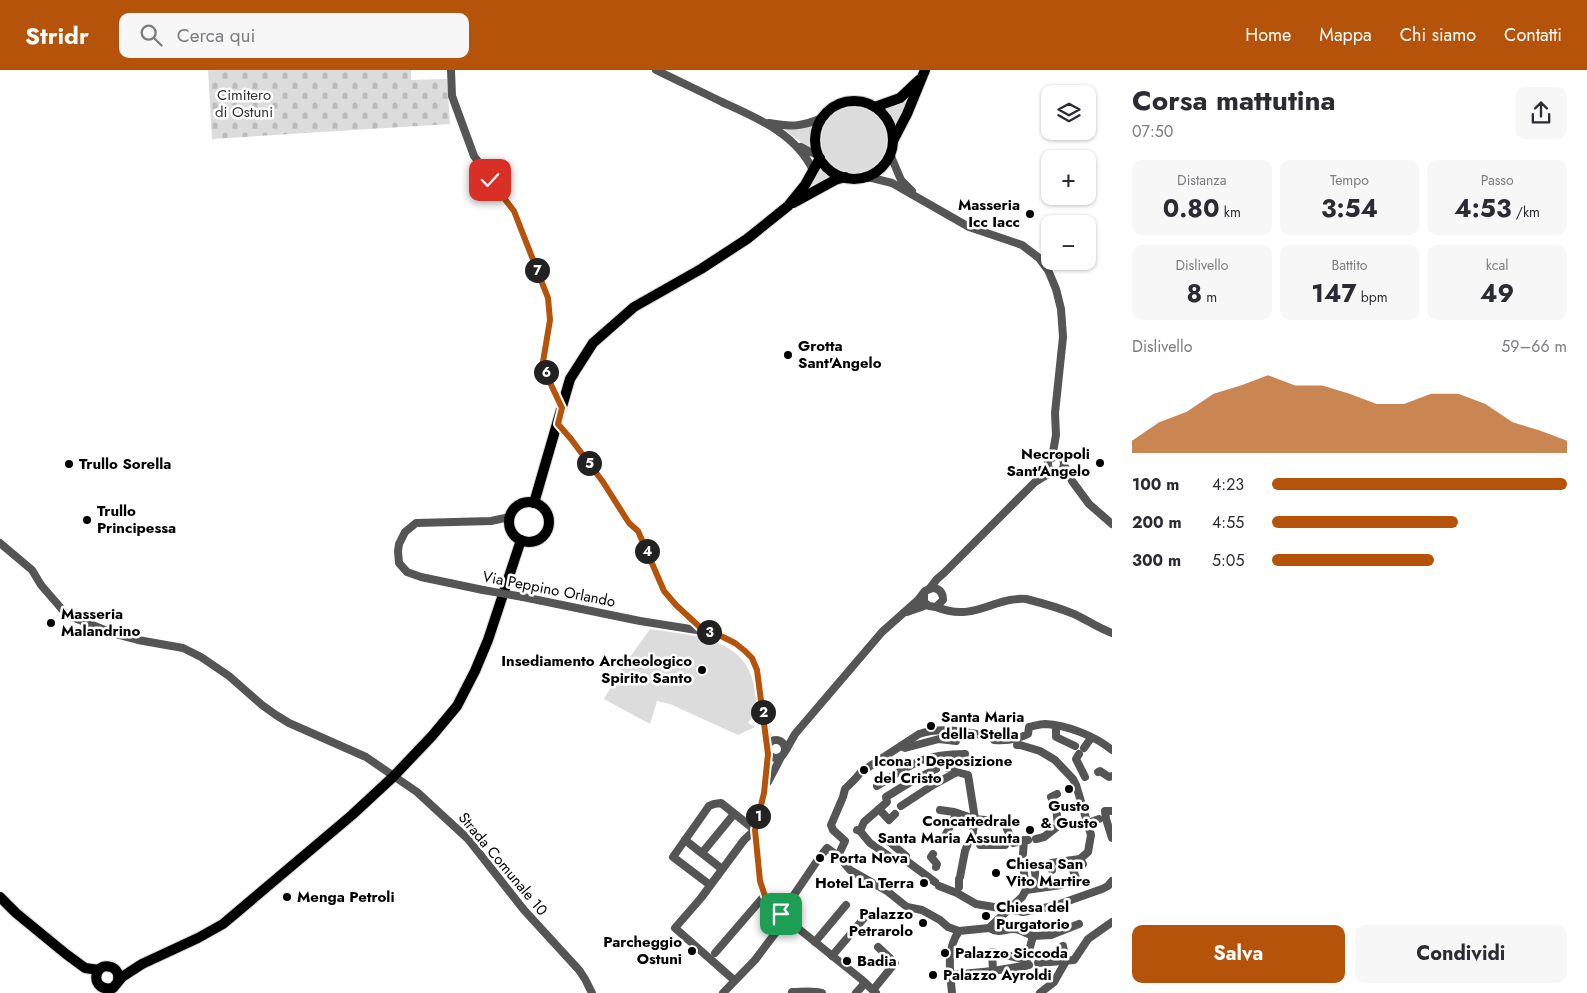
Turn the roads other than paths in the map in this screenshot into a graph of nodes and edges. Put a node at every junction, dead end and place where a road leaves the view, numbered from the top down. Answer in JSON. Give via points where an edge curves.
{"nodes":[{"id":1,"x":451,"y":70,"type":"edge"},
{"id":2,"x":656,"y":70,"type":"edge"},
{"id":3,"x":924,"y":73,"type":"edge"},
{"id":4,"x":876,"y":107,"type":"junction"},
{"id":5,"x":822,"y":118,"type":"junction"},
{"id":6,"x":767,"y":123,"type":"junction"},
{"id":7,"x":893,"y":141,"type":"junction"},
{"id":8,"x":796,"y":145,"type":"junction"},
{"id":9,"x":890,"y":154,"type":"junction"},
{"id":10,"x":819,"y":156,"type":"junction"},
{"id":11,"x":813,"y":170,"type":"junction"},
{"id":12,"x":845,"y":177,"type":"junction"},
{"id":13,"x":862,"y":178,"type":"junction"},
{"id":14,"x":918,"y":198,"type":"junction"},
{"id":15,"x":788,"y":206,"type":"junction"},
{"id":16,"x":562,"y":408,"type":"junction"},
{"id":17,"x":558,"y":424,"type":"junction"},
{"id":18,"x":1056,"y":435,"type":"junction"},
{"id":19,"x":1063,"y":462,"type":"junction"},
{"id":20,"x":1053,"y":466,"type":"junction"},
{"id":21,"x":1072,"y":481,"type":"junction"},
{"id":22,"x":534,"y":502,"type":"junction"},
{"id":23,"x":510,"y":516,"type":"junction"},
{"id":24,"x":1112,"y":524,"type":"edge"},
{"id":25,"x":521,"y":540,"type":"junction"},
{"id":26,"x":0,"y":543,"type":"edge"},
{"id":27,"x":944,"y":573,"type":"junction"},
{"id":28,"x":930,"y":588,"type":"junction"},
{"id":29,"x":924,"y":594,"type":"junction"},
{"id":30,"x":941,"y":594,"type":"junction"},
{"id":31,"x":932,"y":606,"type":"junction"},
{"id":32,"x":956,"y":612,"type":"junction"},
{"id":33,"x":900,"y":615,"type":"junction"},
{"id":34,"x":703,"y":630,"type":"junction"},
{"id":35,"x":1112,"y":633,"type":"edge"},
{"id":36,"x":1056,"y":726,"type":"junction"},
{"id":37,"x":795,"y":734,"type":"junction"},
{"id":38,"x":1091,"y":738,"type":"junction"},
{"id":39,"x":956,"y":741,"type":"dead end"},
{"id":40,"x":771,"y":743,"type":"junction"},
{"id":41,"x":1017,"y":745,"type":"dead end"},
{"id":42,"x":901,"y":746,"type":"junction"},
{"id":43,"x":1075,"y":746,"type":"dead end"},
{"id":44,"x":1112,"y":750,"type":"edge"},
{"id":45,"x":783,"y":754,"type":"junction"},
{"id":46,"x":965,"y":754,"type":"dead end"},
{"id":47,"x":936,"y":769,"type":"dead end"},
{"id":48,"x":1098,"y":772,"type":"dead end"},
{"id":49,"x":393,"y":777,"type":"junction"},
{"id":50,"x":1111,"y":777,"type":"edge"},
{"id":51,"x":1075,"y":784,"type":"junction"},
{"id":52,"x":877,"y":786,"type":"dead end"},
{"id":53,"x":764,"y":793,"type":"junction"},
{"id":54,"x":1057,"y":794,"type":"dead end"},
{"id":55,"x":901,"y":806,"type":"dead end"},
{"id":56,"x":879,"y":809,"type":"junction"},
{"id":57,"x":940,"y":810,"type":"dead end"},
{"id":58,"x":1112,"y":810,"type":"edge"},
{"id":59,"x":957,"y":813,"type":"junction"},
{"id":60,"x":734,"y":814,"type":"junction"},
{"id":61,"x":896,"y":814,"type":"dead end"},
{"id":62,"x":975,"y":819,"type":"junction"},
{"id":63,"x":1102,"y":819,"type":"junction"},
{"id":64,"x":1088,"y":823,"type":"junction"},
{"id":65,"x":755,"y":830,"type":"junction"},
{"id":66,"x":945,"y":836,"type":"dead end"},
{"id":67,"x":972,"y":838,"type":"junction"},
{"id":68,"x":1112,"y":838,"type":"edge"},
{"id":69,"x":886,"y":839,"type":"dead end"},
{"id":70,"x":685,"y":840,"type":"junction"},
{"id":71,"x":1030,"y":840,"type":"junction"},
{"id":72,"x":1008,"y":843,"type":"junction"},
{"id":73,"x":825,"y":850,"type":"dead end"},
{"id":74,"x":702,"y":853,"type":"junction"},
{"id":75,"x":933,"y":854,"type":"dead end"},
{"id":76,"x":1023,"y":854,"type":"dead end"},
{"id":77,"x":838,"y":856,"type":"junction"},
{"id":78,"x":1080,"y":859,"type":"junction"},
{"id":79,"x":817,"y":861,"type":"dead end"},
{"id":80,"x":896,"y":861,"type":"dead end"},
{"id":81,"x":1023,"y":864,"type":"dead end"},
{"id":82,"x":1034,"y":864,"type":"dead end"},
{"id":83,"x":1052,"y":866,"type":"dead end"},
{"id":84,"x":936,"y":867,"type":"dead end"},
{"id":85,"x":722,"y":869,"type":"junction"},
{"id":86,"x":1112,"y":881,"type":"edge"},
{"id":87,"x":710,"y":885,"type":"junction"},
{"id":88,"x":959,"y":887,"type":"dead end"},
{"id":89,"x":1038,"y":888,"type":"junction"},
{"id":90,"x":1026,"y":890,"type":"junction"},
{"id":91,"x":0,"y":896,"type":"edge"},
{"id":92,"x":765,"y":896,"type":"junction"},
{"id":93,"x":846,"y":905,"type":"dead end"},
{"id":94,"x":1010,"y":909,"type":"junction"},
{"id":95,"x":784,"y":917,"type":"junction"},
{"id":96,"x":865,"y":917,"type":"dead end"},
{"id":97,"x":1112,"y":922,"type":"edge"},
{"id":98,"x":1079,"y":924,"type":"dead end"},
{"id":99,"x":989,"y":928,"type":"junction"},
{"id":100,"x":959,"y":931,"type":"junction"},
{"id":101,"x":1032,"y":936,"type":"junction"},
{"id":102,"x":815,"y":942,"type":"junction"},
{"id":103,"x":1063,"y":946,"type":"dead end"},
{"id":104,"x":878,"y":947,"type":"dead end"},
{"id":105,"x":715,"y":953,"type":"dead end"},
{"id":106,"x":66,"y":954,"type":"junction"},
{"id":107,"x":832,"y":956,"type":"junction"},
{"id":108,"x":1066,"y":961,"type":"junction"},
{"id":109,"x":1030,"y":963,"type":"junction"},
{"id":110,"x":142,"y":964,"type":"junction"},
{"id":111,"x":114,"y":969,"type":"junction"},
{"id":112,"x":99,"y":970,"type":"junction"},
{"id":113,"x":993,"y":971,"type":"junction"},
{"id":114,"x":951,"y":975,"type":"junction"},
{"id":115,"x":734,"y":980,"type":"junction"},
{"id":116,"x":96,"y":981,"type":"junction"},
{"id":117,"x":865,"y":983,"type":"junction"},
{"id":118,"x":111,"y":989,"type":"edge"},
{"id":119,"x":792,"y":992,"type":"edge"},
{"id":120,"x":874,"y":992,"type":"edge"},
{"id":121,"x":592,"y":993,"type":"edge"},
{"id":122,"x":723,"y":993,"type":"edge"},
{"id":123,"x":822,"y":993,"type":"edge"},
{"id":124,"x":856,"y":993,"type":"edge"},
{"id":125,"x":952,"y":993,"type":"edge"},
{"id":126,"x":1040,"y":993,"type":"edge"}],
"edges":[{"from":1,"to":16,"type":"street","via":[[452,96],[474,156],[514,211],[548,298],[550,320],[543,362]]},
{"from":2,"to":6,"type":"street"},
{"from":3,"to":4,"type":"main road","via":[[900,98]]},
{"from":3,"to":7,"type":"main road"},
{"from":4,"to":5,"type":"main road","via":[[864,102],[841,103]]},
{"from":4,"to":7,"type":"main road","via":[[891,128]]},
{"from":5,"to":6,"type":"street","via":[[790,126]]},
{"from":5,"to":10,"type":"main road","via":[[815,142]]},
{"from":6,"to":8,"type":"street"},
{"from":7,"to":9,"type":"main road"},
{"from":8,"to":10,"type":"street"},
{"from":8,"to":11,"type":"street"},
{"from":9,"to":13,"type":"main road","via":[[884,165]]},
{"from":9,"to":14,"type":"street","via":[[901,180]]},
{"from":10,"to":11,"type":"main road"},
{"from":10,"to":12,"type":"main road","via":[[830,170]]},
{"from":11,"to":15,"type":"main road","via":[[806,185]]},
{"from":12,"to":13,"type":"main road"},
{"from":12,"to":15,"type":"main road"},
{"from":13,"to":14,"type":"street","via":[[892,183]]},
{"from":14,"to":18,"type":"street","via":[[968,227],[1022,245],[1048,270],[1061,309],[1063,337],[1055,413]]},
{"from":15,"to":16,"type":"main road","via":[[747,239],[634,307],[593,343],[570,379]]},
{"from":16,"to":17,"type":"main road"},
{"from":17,"to":22,"type":"main road"},
{"from":17,"to":34,"type":"street","via":[[638,531],[664,591]]},
{"from":18,"to":19,"type":"street"},
{"from":18,"to":20,"type":"street"},
{"from":19,"to":20,"type":"street","via":[[1062,470]]},
{"from":19,"to":20,"type":"street","via":[[1057,456]]},
{"from":19,"to":21,"type":"street"},
{"from":20,"to":21,"type":"street"},
{"from":20,"to":27,"type":"street","via":[[1041,472],[1035,482]]},
{"from":21,"to":24,"type":"street","via":[[1089,504]]},
{"from":22,"to":23,"type":"main road","via":[[517,506]]},
{"from":22,"to":25,"type":"main road","via":[[548,515],[548,528],[540,538]]},
{"from":23,"to":25,"type":"main road","via":[[510,528]]},
{"from":23,"to":34,"type":"street","name":"Via Peppino Orlando","bridge":true,"via":[[491,521],[416,524],[405,532],[399,544],[399,563],[407,572],[420,577]]},
{"from":25,"to":49,"type":"main road","via":[[488,640],[457,706]]},
{"from":26,"to":49,"type":"street","name":"Strada Comunale 10","via":[[32,570],[67,615],[115,634],[183,648],[229,676],[289,723],[366,756]]},
{"from":27,"to":28,"type":"street"},
{"from":27,"to":30,"type":"street"},
{"from":28,"to":29,"type":"street"},
{"from":28,"to":30,"type":"street","via":[[936,588]]},
{"from":29,"to":31,"type":"street","via":[[924,602]]},
{"from":29,"to":33,"type":"street"},
{"from":30,"to":31,"type":"street","via":[[941,603]]},
{"from":30,"to":32,"type":"street"},
{"from":31,"to":32,"type":"street"},
{"from":31,"to":33,"type":"street"},
{"from":32,"to":35,"type":"street","via":[[970,612],[1025,599],[1074,614]]},
{"from":33,"to":37,"type":"street"},
{"from":34,"to":40,"type":"street","name":"Via Peppino Orlando","via":[[735,643],[752,658]]},
{"from":36,"to":38,"type":"street"},
{"from":36,"to":42,"type":"street","via":[[1042,724],[1029,727],[1028,734],[1021,737],[994,740],[992,737],[944,730],[927,732]]},
{"from":36,"to":43,"type":"street","via":[[1056,737]]},
{"from":37,"to":40,"type":"street"},
{"from":37,"to":45,"type":"street","name":"Via Peppino Orlando"},
{"from":38,"to":44,"type":"street"},
{"from":38,"to":51,"type":"street","via":[[1076,759],[1087,777]]},
{"from":39,"to":42,"type":"street","via":[[939,739],[905,748]]},
{"from":40,"to":45,"type":"street","via":[[784,745]]},
{"from":40,"to":45,"type":"street","via":[[772,758]]},
{"from":40,"to":53,"type":"street","name":"Via Peppino Orlando"},
{"from":41,"to":51,"type":"street","via":[[1040,750],[1055,760]]},
{"from":42,"to":77,"type":"street","via":[[861,772],[845,789],[831,825],[845,841]]},
{"from":45,"to":53,"type":"street","name":"Via Peppino Orlando"},
{"from":46,"to":52,"type":"street","via":[[946,754],[920,760]]},
{"from":47,"to":56,"type":"street","via":[[886,798],[887,802]]},
{"from":48,"to":50,"type":"street"},
{"from":49,"to":110,"type":"main road","via":[[223,924]]},
{"from":49,"to":121,"type":"street","name":"Strada Comunale 10","via":[[417,792],[468,839],[524,910],[578,970]]},
{"from":51,"to":64,"type":"street"},
{"from":53,"to":65,"type":"street","name":"Via Peppino Orlando"},
{"from":54,"to":71,"type":"street","via":[[1051,797],[1056,806],[1058,826],[1044,837]]},
{"from":55,"to":62,"type":"street","via":[[957,772],[968,775]]},
{"from":56,"to":61,"type":"street","via":[[889,820]]},
{"from":56,"to":80,"type":"street","via":[[859,830],[870,843]]},
{"from":57,"to":59,"type":"street"},
{"from":58,"to":63,"type":"street","via":[[1105,811]]},
{"from":59,"to":62,"type":"street"},
{"from":59,"to":66,"type":"street"},
{"from":60,"to":65,"type":"street"},
{"from":60,"to":70,"type":"street","via":[[721,804],[709,806]]},
{"from":60,"to":74,"type":"street"},
{"from":62,"to":67,"type":"street"},
{"from":62,"to":72,"type":"street","via":[[1004,822]]},
{"from":63,"to":64,"type":"street"},
{"from":63,"to":68,"type":"street"},
{"from":64,"to":78,"type":"street","via":[[1090,847]]},
{"from":65,"to":85,"type":"street"},
{"from":65,"to":92,"type":"street","name":"Via Peppino Orlando","via":[[760,881]]},
{"from":67,"to":72,"type":"street","via":[[980,845]]},
{"from":67,"to":88,"type":"street","via":[[965,851]]},
{"from":69,"to":94,"type":"street","via":[[906,856],[908,862],[937,884],[976,904]]},
{"from":70,"to":74,"type":"street"},
{"from":70,"to":87,"type":"street","via":[[673,857]]},
{"from":71,"to":72,"type":"street"},
{"from":71,"to":76,"type":"street"},
{"from":73,"to":77,"type":"street"},
{"from":74,"to":85,"type":"street"},
{"from":75,"to":84,"type":"street","via":[[931,857]]},
{"from":77,"to":100,"type":"street","via":[[850,870],[887,891],[907,907],[922,910]]},
{"from":78,"to":83,"type":"street"},
{"from":78,"to":89,"type":"street","via":[[1082,864],[1073,870],[1076,878]]},
{"from":79,"to":95,"type":"street"},
{"from":81,"to":90,"type":"street"},
{"from":82,"to":89,"type":"street"},
{"from":85,"to":87,"type":"street"},
{"from":86,"to":94,"type":"street","via":[[1102,889],[1054,906],[1023,912]]},
{"from":87,"to":115,"type":"street","via":[[675,928]]},
{"from":89,"to":90,"type":"street"},
{"from":90,"to":94,"type":"street"},
{"from":91,"to":106,"type":"main road"},
{"from":92,"to":95,"type":"street","name":"Via Peppino Orlando"},
{"from":92,"to":105,"type":"street"},
{"from":93,"to":102,"type":"street"},
{"from":94,"to":99,"type":"street"},
{"from":95,"to":102,"type":"street","name":"Via Peppino Orlando"},
{"from":95,"to":115,"type":"street","via":[[755,960]]},
{"from":96,"to":107,"type":"street"},
{"from":97,"to":108,"type":"street","via":[[1088,939],[1074,960]]},
{"from":98,"to":101,"type":"street","via":[[1051,935]]},
{"from":99,"to":100,"type":"street"},
{"from":99,"to":101,"type":"street","via":[[997,931],[1016,929]]},
{"from":100,"to":114,"type":"street","via":[[950,947]]},
{"from":101,"to":109,"type":"street"},
{"from":102,"to":107,"type":"street","name":"Via Peppino Orlando"},
{"from":103,"to":108,"type":"street"},
{"from":104,"to":120,"type":"street","via":[[895,963]]},
{"from":106,"to":112,"type":"main road","via":[[85,968]]},
{"from":106,"to":116,"type":"main road"},
{"from":107,"to":117,"type":"street","name":"Via Peppino Orlando"},
{"from":108,"to":109,"type":"street"},
{"from":108,"to":126,"type":"street","via":[[1054,982]]},
{"from":109,"to":113,"type":"street"},
{"from":109,"to":113,"type":"street","via":[[992,952]]},
{"from":110,"to":111,"type":"main road"},
{"from":110,"to":118,"type":"main road"},
{"from":111,"to":112,"type":"main road"},
{"from":111,"to":118,"type":"main road","via":[[118,973]]},
{"from":112,"to":116,"type":"main road"},
{"from":113,"to":114,"type":"street"},
{"from":114,"to":125,"type":"street"},
{"from":115,"to":122,"type":"street"},
{"from":116,"to":118,"type":"main road","via":[[99,986]]},
{"from":117,"to":120,"type":"street","name":"Via Peppino Orlando"},
{"from":117,"to":124,"type":"street"},
{"from":119,"to":123,"type":"street"}]}
